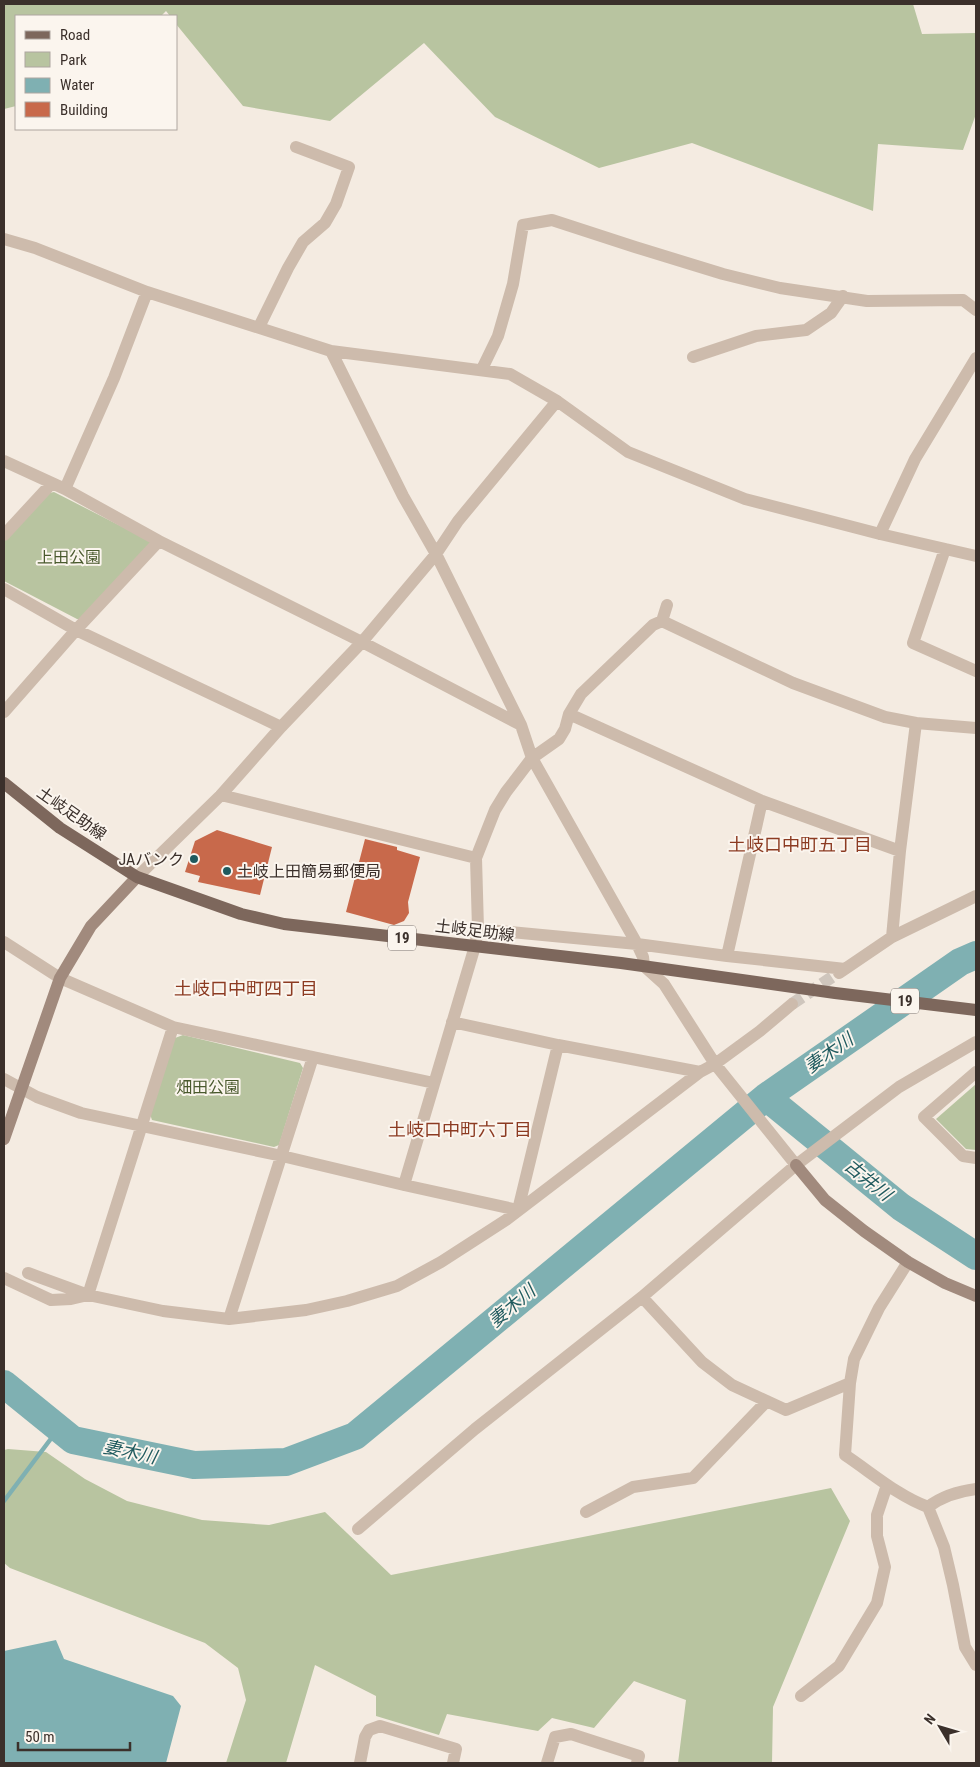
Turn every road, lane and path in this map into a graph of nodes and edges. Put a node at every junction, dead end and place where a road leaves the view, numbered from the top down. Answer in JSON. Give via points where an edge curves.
{"nodes":[{"id":1,"x":296,"y":147,"type":"dead end"},
{"id":2,"x":4,"y":239,"type":"edge"},
{"id":3,"x":147,"y":292,"type":"junction"},
{"id":4,"x":843,"y":296,"type":"junction"},
{"id":5,"x":976,"y":310,"type":"edge"},
{"id":6,"x":259,"y":327,"type":"junction"},
{"id":7,"x":331,"y":351,"type":"junction"},
{"id":8,"x":693,"y":357,"type":"dead end"},
{"id":9,"x":976,"y":358,"type":"edge"},
{"id":10,"x":482,"y":369,"type":"junction"},
{"id":11,"x":557,"y":401,"type":"junction"},
{"id":12,"x":4,"y":461,"type":"edge"},
{"id":13,"x":51,"y":484,"type":"junction"},
{"id":14,"x":64,"y":489,"type":"junction"},
{"id":15,"x":880,"y":534,"type":"junction"},
{"id":16,"x":4,"y":535,"type":"edge"},
{"id":17,"x":159,"y":541,"type":"junction"},
{"id":18,"x":945,"y":549,"type":"junction"},
{"id":19,"x":436,"y":554,"type":"junction"},
{"id":20,"x":976,"y":556,"type":"edge"},
{"id":21,"x":4,"y":589,"type":"edge"},
{"id":22,"x":667,"y":605,"type":"dead end"},
{"id":23,"x":662,"y":621,"type":"junction"},
{"id":24,"x":76,"y":630,"type":"junction"},
{"id":25,"x":362,"y":642,"type":"junction"},
{"id":26,"x":976,"y":671,"type":"edge"},
{"id":27,"x":4,"y":712,"type":"edge"},
{"id":28,"x":569,"y":714,"type":"junction"},
{"id":29,"x":916,"y":723,"type":"junction"},
{"id":30,"x":521,"y":725,"type":"junction"},
{"id":31,"x":281,"y":727,"type":"junction"},
{"id":32,"x":976,"y":728,"type":"edge"},
{"id":33,"x":532,"y":758,"type":"junction"},
{"id":34,"x":4,"y":783,"type":"edge"},
{"id":35,"x":221,"y":795,"type":"junction"},
{"id":36,"x":762,"y":801,"type":"junction"},
{"id":37,"x":900,"y":851,"type":"junction"},
{"id":38,"x":476,"y":858,"type":"junction"},
{"id":39,"x":137,"y":877,"type":"junction"},
{"id":40,"x":976,"y":896,"type":"edge"},
{"id":41,"x":478,"y":929,"type":"junction"},
{"id":42,"x":892,"y":937,"type":"junction"},
{"id":43,"x":4,"y":942,"type":"edge"},
{"id":44,"x":637,"y":944,"type":"junction"},
{"id":45,"x":475,"y":946,"type":"junction"},
{"id":46,"x":727,"y":956,"type":"junction"},
{"id":47,"x":644,"y":966,"type":"junction"},
{"id":48,"x":60,"y":978,"type":"junction"},
{"id":49,"x":792,"y":1004,"type":"tunnel mouth"},
{"id":50,"x":976,"y":1010,"type":"edge"},
{"id":51,"x":452,"y":1022,"type":"junction"},
{"id":52,"x":173,"y":1027,"type":"junction"},
{"id":53,"x":976,"y":1042,"type":"edge"},
{"id":54,"x":558,"y":1045,"type":"junction"},
{"id":55,"x":313,"y":1058,"type":"junction"},
{"id":56,"x":715,"y":1064,"type":"junction"},
{"id":57,"x":700,"y":1072,"type":"junction"},
{"id":58,"x":976,"y":1072,"type":"edge"},
{"id":59,"x":4,"y":1079,"type":"edge"},
{"id":60,"x":434,"y":1083,"type":"junction"},
{"id":61,"x":22,"y":1088,"type":"junction"},
{"id":62,"x":142,"y":1126,"type":"junction"},
{"id":63,"x":4,"y":1139,"type":"edge"},
{"id":64,"x":282,"y":1156,"type":"junction"},
{"id":65,"x":976,"y":1158,"type":"edge"},
{"id":66,"x":792,"y":1161,"type":"junction"},
{"id":67,"x":404,"y":1185,"type":"junction"},
{"id":68,"x":518,"y":1210,"type":"junction"},
{"id":69,"x":908,"y":1262,"type":"junction"},
{"id":70,"x":28,"y":1273,"type":"dead end"},
{"id":71,"x":4,"y":1278,"type":"edge"},
{"id":72,"x":88,"y":1294,"type":"junction"},
{"id":73,"x":976,"y":1296,"type":"edge"},
{"id":74,"x":642,"y":1297,"type":"junction"},
{"id":75,"x":229,"y":1319,"type":"junction"},
{"id":76,"x":850,"y":1383,"type":"junction"},
{"id":77,"x":767,"y":1401,"type":"junction"},
{"id":78,"x":887,"y":1485,"type":"junction"},
{"id":79,"x":976,"y":1489,"type":"edge"},
{"id":80,"x":928,"y":1507,"type":"junction"},
{"id":81,"x":586,"y":1512,"type":"dead end"},
{"id":82,"x":358,"y":1529,"type":"dead end"},
{"id":83,"x":976,"y":1666,"type":"edge"},
{"id":84,"x":802,"y":1696,"type":"dead end"},
{"id":85,"x":360,"y":1763,"type":"edge"},
{"id":86,"x":453,"y":1763,"type":"edge"},
{"id":87,"x":547,"y":1763,"type":"edge"},
{"id":88,"x":637,"y":1763,"type":"edge"}],
"edges":[{"from":1,"to":6,"type":"street","via":[[349,167],[336,204],[325,223],[303,242]]},
{"from":2,"to":3,"type":"street"},
{"from":3,"to":6,"type":"street"},
{"from":3,"to":14,"type":"street","via":[[114,378]]},
{"from":4,"to":5,"type":"street","via":[[867,301],[963,300]]},
{"from":4,"to":8,"type":"street","via":[[831,313],[806,330],[756,336]]},
{"from":4,"to":10,"type":"street","via":[[780,288],[723,274],[552,220],[523,225],[513,284],[498,336]]},
{"from":6,"to":7,"type":"street"},
{"from":7,"to":10,"type":"street"},
{"from":7,"to":19,"type":"street","via":[[403,496]]},
{"from":9,"to":15,"type":"street","via":[[915,459]]},
{"from":10,"to":11,"type":"street","via":[[510,374]]},
{"from":11,"to":15,"type":"street","via":[[628,452],[745,499]]},
{"from":11,"to":19,"type":"street","via":[[458,521]]},
{"from":12,"to":13,"type":"street"},
{"from":13,"to":14,"type":"street"},
{"from":13,"to":16,"type":"street"},
{"from":14,"to":17,"type":"street"},
{"from":15,"to":18,"type":"street"},
{"from":17,"to":24,"type":"street"},
{"from":17,"to":25,"type":"street"},
{"from":18,"to":20,"type":"street"},
{"from":18,"to":26,"type":"street","via":[[913,643]]},
{"from":19,"to":25,"type":"street"},
{"from":19,"to":30,"type":"street"},
{"from":21,"to":24,"type":"street"},
{"from":22,"to":23,"type":"street"},
{"from":23,"to":28,"type":"street","via":[[652,625],[581,694]]},
{"from":23,"to":29,"type":"street","via":[[793,682],[885,717]]},
{"from":24,"to":27,"type":"street"},
{"from":24,"to":31,"type":"street"},
{"from":25,"to":30,"type":"street"},
{"from":25,"to":31,"type":"street"},
{"from":28,"to":33,"type":"street","via":[[559,739]]},
{"from":28,"to":36,"type":"street"},
{"from":29,"to":32,"type":"street"},
{"from":29,"to":37,"type":"street"},
{"from":30,"to":33,"type":"street"},
{"from":31,"to":35,"type":"street"},
{"from":33,"to":38,"type":"street","via":[[495,810]]},
{"from":33,"to":44,"type":"street"},
{"from":34,"to":39,"type":"main road","name":"土岐足助線","number":"19","via":[[60,828]]},
{"from":35,"to":38,"type":"street"},
{"from":35,"to":39,"type":"street"},
{"from":36,"to":37,"type":"street"},
{"from":36,"to":46,"type":"street"},
{"from":37,"to":42,"type":"street"},
{"from":38,"to":41,"type":"street"},
{"from":39,"to":45,"type":"main road","name":"土岐足助線","number":"19","via":[[241,914],[284,924]]},
{"from":39,"to":48,"type":"street","via":[[91,926]]},
{"from":40,"to":42,"type":"street"},
{"from":41,"to":44,"type":"street"},
{"from":41,"to":45,"type":"street"},
{"from":42,"to":46,"type":"street","via":[[840,972]]},
{"from":43,"to":48,"type":"street"},
{"from":44,"to":46,"type":"street"},
{"from":44,"to":47,"type":"street"},
{"from":45,"to":47,"type":"main road","name":"土岐足助線","number":"19"},
{"from":45,"to":51,"type":"street"},
{"from":47,"to":50,"type":"main road","name":"土岐足助線","number":"19"},
{"from":47,"to":56,"type":"street","via":[[664,984]]},
{"from":48,"to":52,"type":"street"},
{"from":48,"to":61,"type":"street"},
{"from":49,"to":56,"type":"street"},
{"from":51,"to":54,"type":"street"},
{"from":51,"to":60,"type":"street"},
{"from":52,"to":55,"type":"street"},
{"from":52,"to":62,"type":"street"},
{"from":53,"to":66,"type":"street","via":[[899,1087]]},
{"from":54,"to":57,"type":"street"},
{"from":54,"to":68,"type":"street"},
{"from":55,"to":60,"type":"street"},
{"from":55,"to":64,"type":"street"},
{"from":56,"to":57,"type":"street"},
{"from":56,"to":66,"type":"street"},
{"from":57,"to":68,"type":"street"},
{"from":58,"to":65,"type":"street","via":[[924,1117],[963,1156]]},
{"from":59,"to":61,"type":"street"},
{"from":60,"to":67,"type":"street"},
{"from":61,"to":62,"type":"street","via":[[81,1113]]},
{"from":61,"to":63,"type":"street"},
{"from":62,"to":64,"type":"street"},
{"from":62,"to":72,"type":"street"},
{"from":64,"to":67,"type":"street"},
{"from":64,"to":75,"type":"street"},
{"from":66,"to":69,"type":"street","via":[[825,1200]]},
{"from":66,"to":74,"type":"street"},
{"from":67,"to":68,"type":"street"},
{"from":68,"to":75,"type":"street","via":[[441,1262],[397,1286],[306,1310]]},
{"from":69,"to":73,"type":"street"},
{"from":69,"to":76,"type":"street","via":[[878,1308],[854,1359]]},
{"from":70,"to":72,"type":"street"},
{"from":71,"to":72,"type":"street","via":[[51,1300]]},
{"from":72,"to":75,"type":"street","via":[[163,1311]]},
{"from":74,"to":77,"type":"street","via":[[702,1362],[732,1385]]},
{"from":74,"to":82,"type":"street","via":[[482,1423]]},
{"from":76,"to":77,"type":"street","via":[[786,1410]]},
{"from":76,"to":78,"type":"street","via":[[845,1455]]},
{"from":77,"to":81,"type":"street","via":[[693,1478],[633,1487]]},
{"from":78,"to":80,"type":"street"},
{"from":78,"to":84,"type":"street","via":[[877,1515],[877,1536],[885,1567],[877,1603],[839,1666]]},
{"from":79,"to":80,"type":"street"},
{"from":80,"to":83,"type":"street","via":[[944,1547],[965,1647]]},
{"from":85,"to":86,"type":"street","via":[[365,1737],[369,1730],[380,1726],[456,1749]]},
{"from":87,"to":88,"type":"street","via":[[554,1737],[571,1734],[638,1756]]}]}
